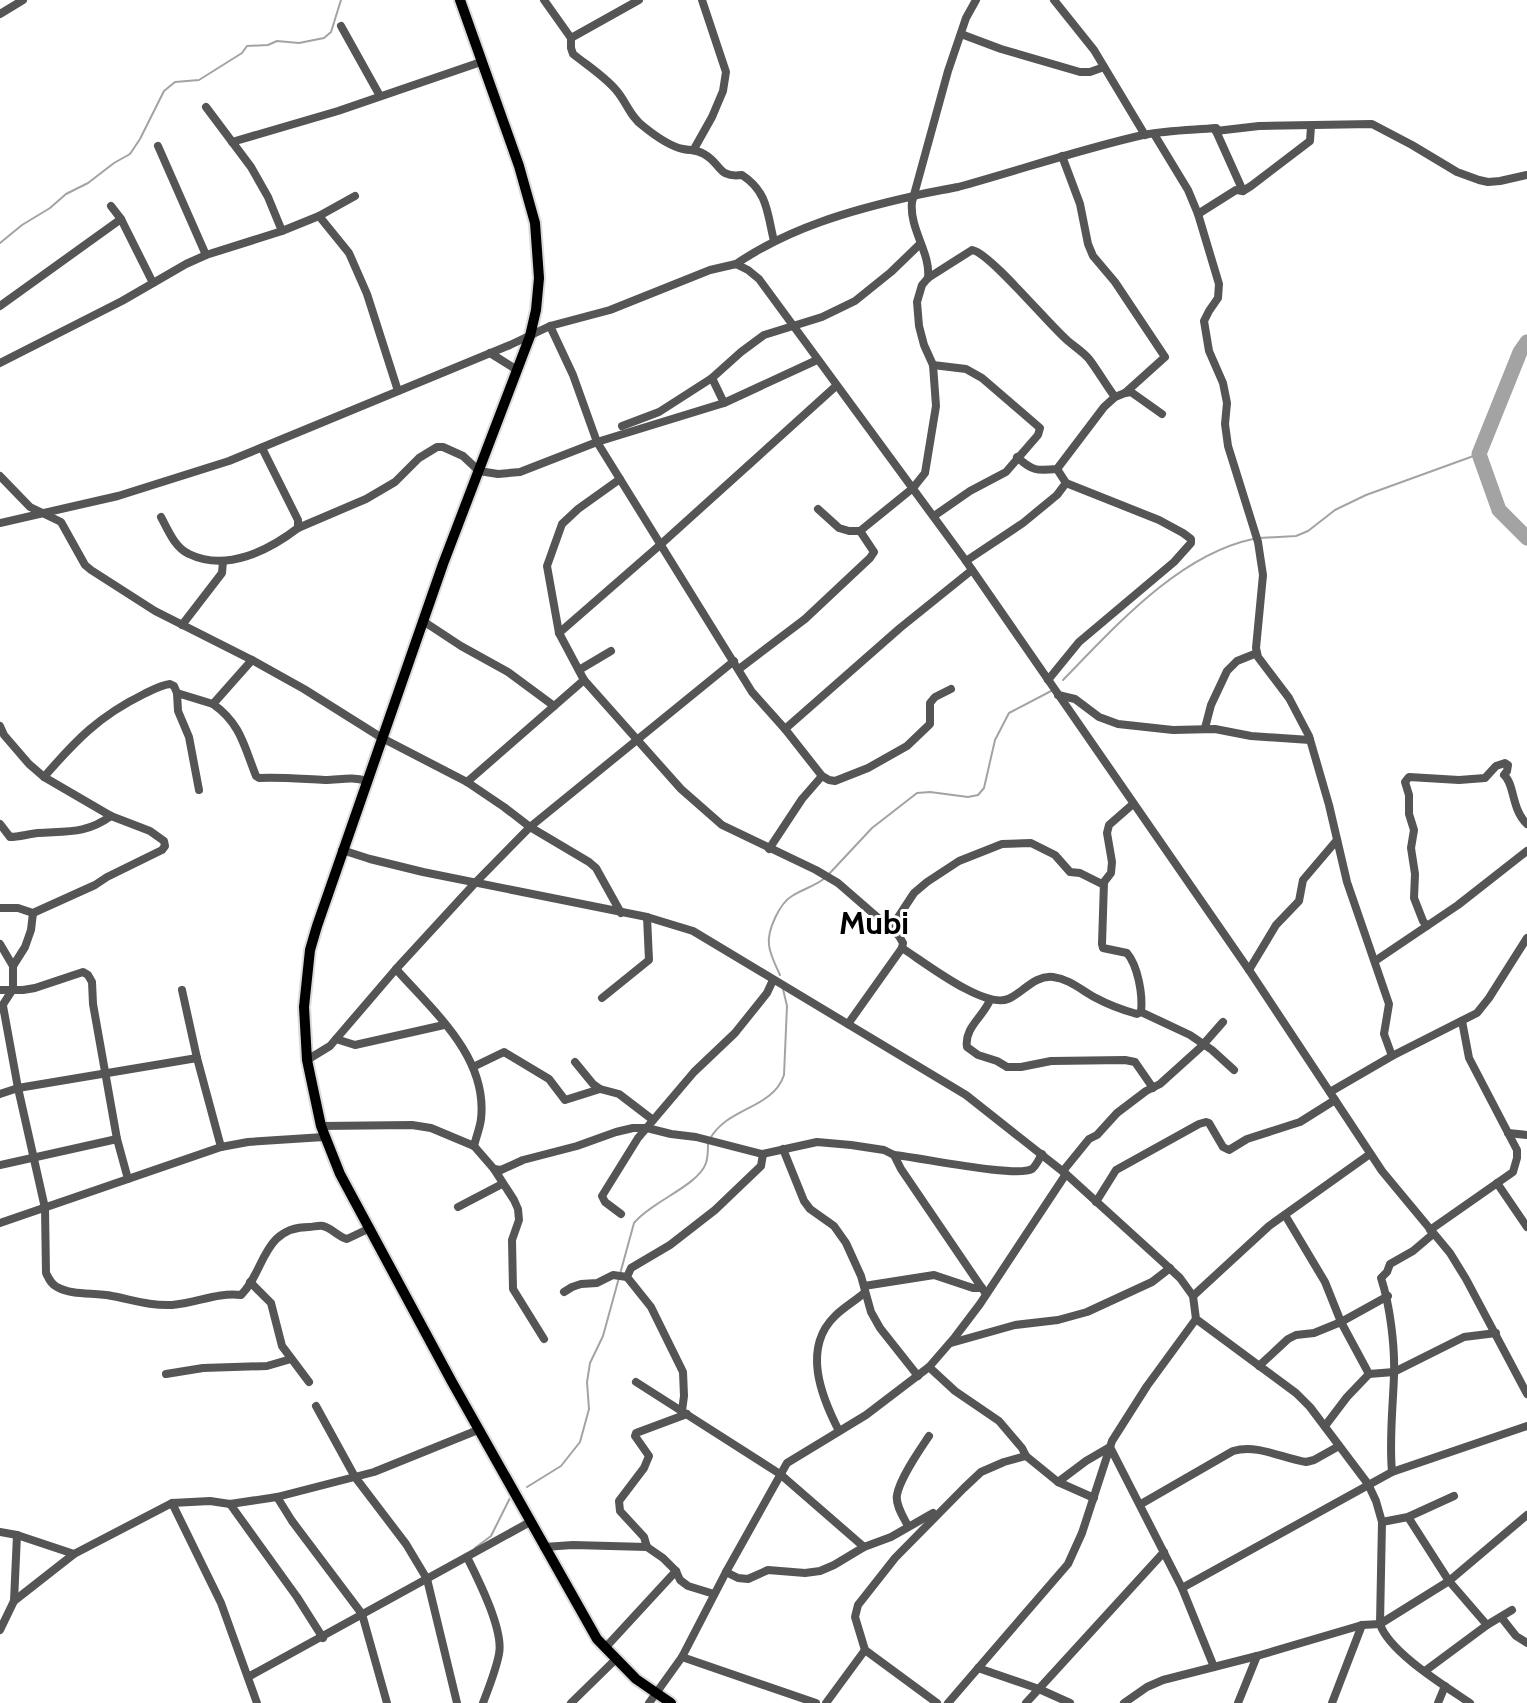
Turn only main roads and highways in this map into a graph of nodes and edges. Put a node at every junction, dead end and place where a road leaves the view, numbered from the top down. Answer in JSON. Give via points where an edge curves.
{"nodes":[{"id":1,"x":460,"y":0,"type":"edge"},
{"id":2,"x":652,"y":1698,"type":"edge"},
{"id":3,"x":671,"y":1703,"type":"edge"}],
"edges":[{"from":1,"to":2,"type":"main road","via":[[536,223],[536,310],[530,336],[366,781],[310,950],[304,1007],[307,1060],[322,1131],[368,1229],[597,1639]]},
{"from":2,"to":3,"type":"main road"}]}
